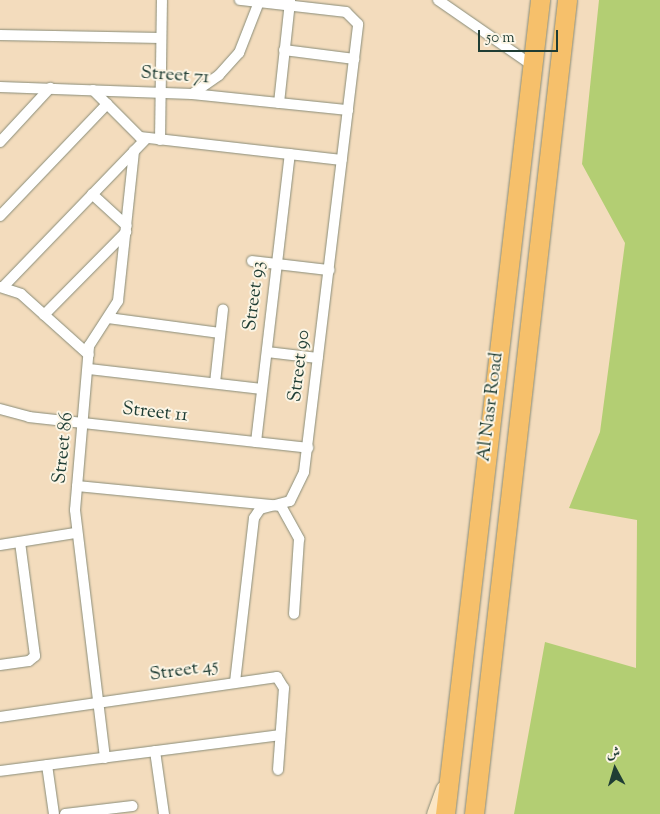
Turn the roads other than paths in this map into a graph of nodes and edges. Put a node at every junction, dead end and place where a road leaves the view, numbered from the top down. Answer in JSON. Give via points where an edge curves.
{"nodes":[{"id":1,"x":162,"y":0,"type":"edge"},
{"id":2,"x":240,"y":0,"type":"edge"},
{"id":3,"x":438,"y":0,"type":"edge"},
{"id":4,"x":540,"y":0,"type":"edge"},
{"id":5,"x":567,"y":0,"type":"edge"},
{"id":6,"x":259,"y":2,"type":"junction"},
{"id":7,"x":290,"y":3,"type":"edge"},
{"id":8,"x":0,"y":35,"type":"edge"},
{"id":9,"x":161,"y":38,"type":"junction"},
{"id":10,"x":284,"y":50,"type":"junction"},
{"id":11,"x":354,"y":59,"type":"junction"},
{"id":12,"x":532,"y":65,"type":"junction"},
{"id":13,"x":0,"y":87,"type":"edge"},
{"id":14,"x":50,"y":88,"type":"junction"},
{"id":15,"x":93,"y":90,"type":"junction"},
{"id":16,"x":160,"y":92,"type":"junction"},
{"id":17,"x":192,"y":94,"type":"junction"},
{"id":18,"x":279,"y":103,"type":"junction"},
{"id":19,"x":107,"y":104,"type":"junction"},
{"id":20,"x":348,"y":110,"type":"junction"},
{"id":21,"x":146,"y":138,"type":"junction"},
{"id":22,"x":160,"y":140,"type":"junction"},
{"id":23,"x":0,"y":142,"type":"edge"},
{"id":24,"x":134,"y":151,"type":"junction"},
{"id":25,"x":290,"y":154,"type":"junction"},
{"id":26,"x":342,"y":160,"type":"junction"},
{"id":27,"x":92,"y":194,"type":"junction"},
{"id":28,"x":0,"y":216,"type":"edge"},
{"id":29,"x":126,"y":229,"type":"junction"},
{"id":30,"x":252,"y":261,"type":"dead end"},
{"id":31,"x":277,"y":264,"type":"junction"},
{"id":32,"x":329,"y":270,"type":"junction"},
{"id":33,"x":1,"y":287,"type":"edge"},
{"id":34,"x":223,"y":309,"type":"dead end"},
{"id":35,"x":44,"y":315,"type":"junction"},
{"id":36,"x":108,"y":318,"type":"junction"},
{"id":37,"x":220,"y":333,"type":"junction"},
{"id":38,"x":266,"y":352,"type":"junction"},
{"id":39,"x":89,"y":354,"type":"junction"},
{"id":40,"x":318,"y":358,"type":"junction"},
{"id":41,"x":497,"y":358,"type":"junction"},
{"id":42,"x":524,"y":362,"type":"junction"},
{"id":43,"x":89,"y":369,"type":"junction"},
{"id":44,"x":215,"y":383,"type":"junction"},
{"id":45,"x":262,"y":388,"type":"junction"},
{"id":46,"x":493,"y":388,"type":"junction"},
{"id":47,"x":521,"y":393,"type":"junction"},
{"id":48,"x":0,"y":409,"type":"edge"},
{"id":49,"x":84,"y":423,"type":"junction"},
{"id":50,"x":256,"y":442,"type":"junction"},
{"id":51,"x":308,"y":448,"type":"junction"},
{"id":52,"x":77,"y":486,"type":"junction"},
{"id":53,"x":281,"y":506,"type":"junction"},
{"id":54,"x":75,"y":533,"type":"junction"},
{"id":55,"x":20,"y":542,"type":"junction"},
{"id":56,"x":0,"y":544,"type":"edge"},
{"id":57,"x":294,"y":614,"type":"dead end"},
{"id":58,"x":0,"y":665,"type":"edge"},
{"id":59,"x":235,"y":682,"type":"junction"},
{"id":60,"x":98,"y":702,"type":"junction"},
{"id":61,"x":0,"y":717,"type":"edge"},
{"id":62,"x":280,"y":735,"type":"junction"},
{"id":63,"x":155,"y":751,"type":"junction"},
{"id":64,"x":106,"y":758,"type":"junction"},
{"id":65,"x":47,"y":765,"type":"junction"},
{"id":66,"x":278,"y":770,"type":"dead end"},
{"id":67,"x":0,"y":771,"type":"edge"},
{"id":68,"x":449,"y":771,"type":"junction"},
{"id":69,"x":133,"y":806,"type":"dead end"},
{"id":70,"x":108,"y":811,"type":"edge"},
{"id":71,"x":54,"y":814,"type":"edge"},
{"id":72,"x":66,"y":814,"type":"edge"},
{"id":73,"x":164,"y":814,"type":"edge"},
{"id":74,"x":434,"y":814,"type":"edge"},
{"id":75,"x":445,"y":814,"type":"edge"},
{"id":76,"x":474,"y":814,"type":"edge"}],
"edges":[{"from":1,"to":9,"type":"street"},
{"from":2,"to":6,"type":"street"},
{"from":3,"to":12,"type":"street"},
{"from":4,"to":12,"type":"highway","name":"Al Nasr Road"},
{"from":5,"to":42,"type":"highway","name":"Al Nasr Road"},
{"from":6,"to":7,"type":"street"},
{"from":6,"to":17,"type":"street","via":[[239,53]]},
{"from":7,"to":10,"type":"street"},
{"from":7,"to":11,"type":"street","name":"Street 90","via":[[346,12],[358,24]]},
{"from":8,"to":9,"type":"street"},
{"from":9,"to":16,"type":"street"},
{"from":10,"to":11,"type":"street"},
{"from":10,"to":18,"type":"street"},
{"from":11,"to":20,"type":"street","name":"Street 90"},
{"from":12,"to":41,"type":"highway","name":"Al Nasr Road"},
{"from":13,"to":14,"type":"street","name":"Street 71"},
{"from":14,"to":15,"type":"street","name":"Street 71"},
{"from":14,"to":23,"type":"street"},
{"from":15,"to":16,"type":"street","name":"Street 71"},
{"from":15,"to":19,"type":"street"},
{"from":16,"to":17,"type":"street","name":"Street 71"},
{"from":16,"to":22,"type":"street"},
{"from":17,"to":18,"type":"street","name":"Street 71"},
{"from":18,"to":20,"type":"street","name":"Street 71"},
{"from":19,"to":21,"type":"street","via":[[138,137]]},
{"from":19,"to":28,"type":"street"},
{"from":20,"to":26,"type":"street","name":"Street 90"},
{"from":21,"to":22,"type":"street"},
{"from":21,"to":24,"type":"street"},
{"from":22,"to":25,"type":"street"},
{"from":24,"to":27,"type":"street"},
{"from":24,"to":29,"type":"street","name":"Street 86"},
{"from":25,"to":26,"type":"street"},
{"from":25,"to":31,"type":"street","name":"Street 93"},
{"from":26,"to":32,"type":"street","name":"Street 90"},
{"from":27,"to":29,"type":"street"},
{"from":27,"to":33,"type":"street"},
{"from":29,"to":35,"type":"street"},
{"from":29,"to":36,"type":"street","name":"Street 86","via":[[118,301]]},
{"from":30,"to":31,"type":"street"},
{"from":31,"to":32,"type":"street"},
{"from":31,"to":38,"type":"street","name":"Street 93"},
{"from":32,"to":40,"type":"street","name":"Street 90"},
{"from":33,"to":35,"type":"street","via":[[21,294]]},
{"from":34,"to":37,"type":"street"},
{"from":35,"to":39,"type":"street"},
{"from":36,"to":37,"type":"street"},
{"from":36,"to":39,"type":"street","name":"Street 86","via":[[95,330]]},
{"from":37,"to":44,"type":"street"},
{"from":38,"to":40,"type":"street"},
{"from":38,"to":45,"type":"street","name":"Street 93"},
{"from":39,"to":43,"type":"street","name":"Street 86"},
{"from":40,"to":51,"type":"street","name":"Street 90"},
{"from":41,"to":42,"type":"highway","via":[[510,367]]},
{"from":41,"to":46,"type":"highway","name":"Al Nasr Road"},
{"from":42,"to":47,"type":"highway","name":"Al Nasr Road"},
{"from":43,"to":44,"type":"street"},
{"from":43,"to":49,"type":"street","name":"Street 86"},
{"from":44,"to":45,"type":"street"},
{"from":45,"to":50,"type":"street","name":"Street 93"},
{"from":46,"to":47,"type":"highway","via":[[508,384]]},
{"from":46,"to":68,"type":"highway","name":"Al Nasr Road"},
{"from":47,"to":76,"type":"highway","name":"Al Nasr Road"},
{"from":48,"to":49,"type":"street","name":"Street 11"},
{"from":49,"to":50,"type":"street","name":"Street 11"},
{"from":49,"to":52,"type":"street","name":"Street 86"},
{"from":50,"to":51,"type":"street","name":"Street 11"},
{"from":51,"to":53,"type":"street","name":"Street 90","via":[[302,483]]},
{"from":52,"to":53,"type":"street"},
{"from":52,"to":54,"type":"street","name":"Street 86"},
{"from":53,"to":57,"type":"street","via":[[299,539]]},
{"from":53,"to":59,"type":"street","via":[[260,509],[254,518]]},
{"from":54,"to":55,"type":"street"},
{"from":54,"to":60,"type":"street","name":"Street 86"},
{"from":55,"to":56,"type":"street"},
{"from":55,"to":58,"type":"street","via":[[35,656],[29,661]]},
{"from":59,"to":60,"type":"street","name":"Street 45"},
{"from":59,"to":62,"type":"street","name":"Street 45","via":[[272,676],[283,681]]},
{"from":60,"to":61,"type":"street","name":"Street 45"},
{"from":60,"to":64,"type":"street","name":"Street 86"},
{"from":62,"to":63,"type":"street"},
{"from":62,"to":66,"type":"street","name":"Street 45"},
{"from":63,"to":64,"type":"street"},
{"from":63,"to":73,"type":"street"},
{"from":64,"to":65,"type":"street"},
{"from":65,"to":67,"type":"street"},
{"from":65,"to":71,"type":"street"},
{"from":68,"to":74,"type":"street"},
{"from":68,"to":75,"type":"highway","name":"Al Nasr Road"},
{"from":69,"to":70,"type":"street"},
{"from":70,"to":72,"type":"street"}]}
